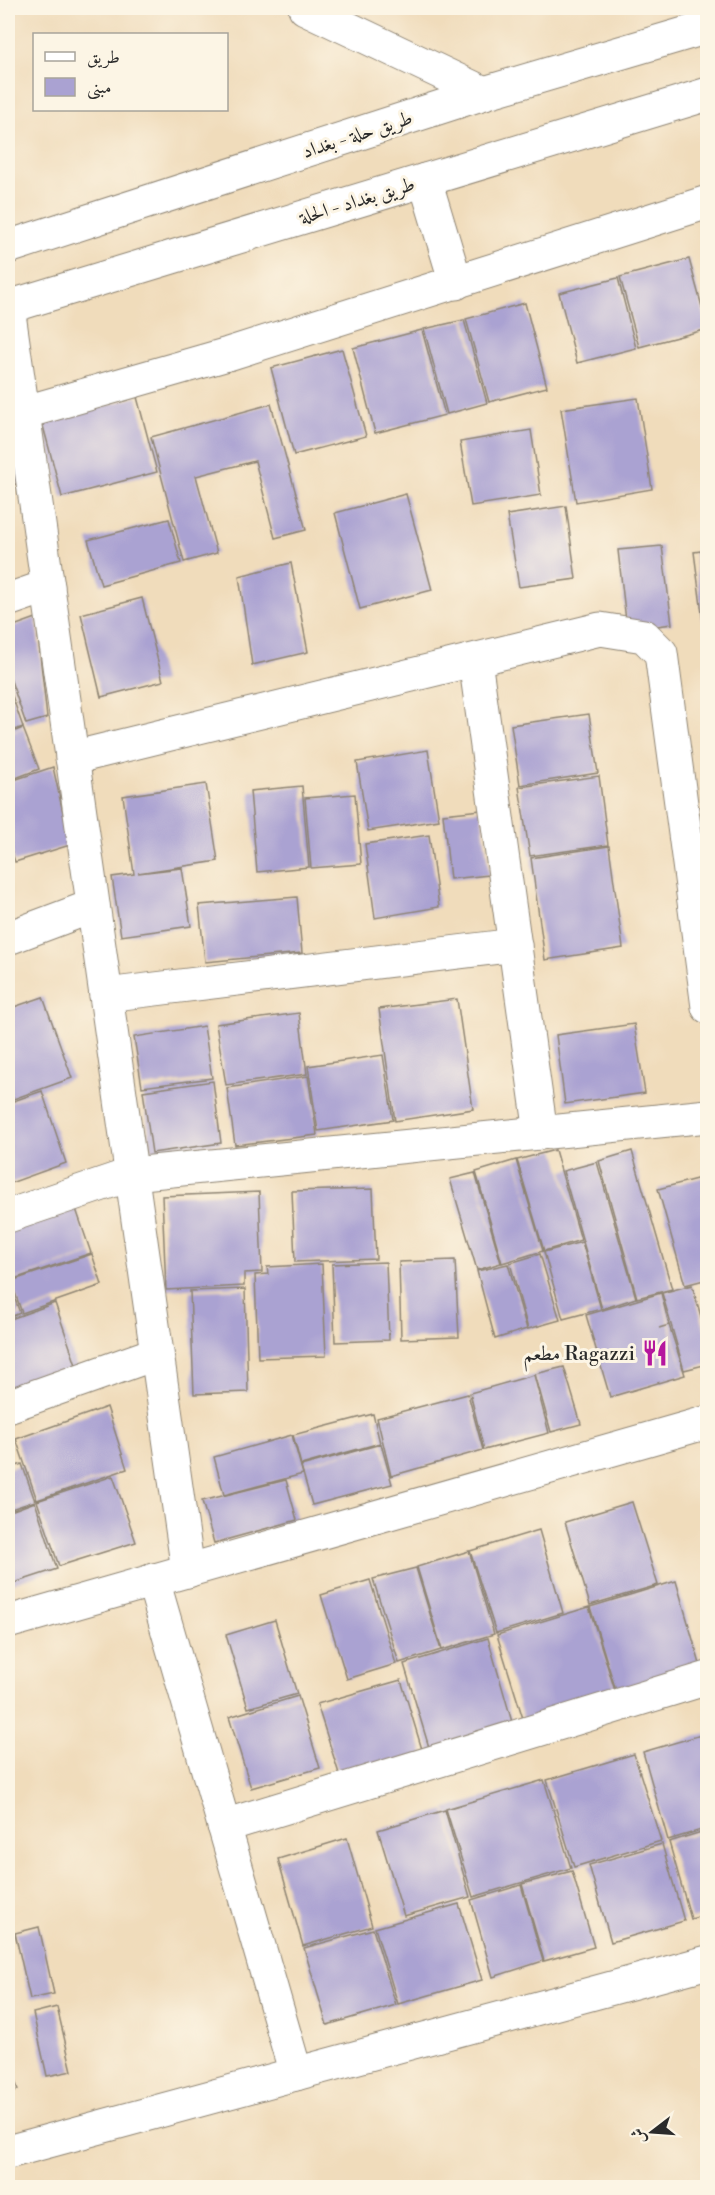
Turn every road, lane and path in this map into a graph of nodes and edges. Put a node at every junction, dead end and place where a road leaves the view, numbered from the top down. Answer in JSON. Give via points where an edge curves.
{"nodes":[{"id":1,"x":305,"y":8,"type":"edge"},
{"id":2,"x":708,"y":27,"type":"edge"},
{"id":3,"x":484,"y":93,"type":"junction"},
{"id":4,"x":708,"y":94,"type":"edge"},
{"id":5,"x":425,"y":180,"type":"junction"},
{"id":6,"x":708,"y":202,"type":"edge"},
{"id":7,"x":8,"y":246,"type":"edge"},
{"id":8,"x":456,"y":283,"type":"junction"},
{"id":9,"x":8,"y":307,"type":"edge"},
{"id":10,"x":15,"y":415,"type":"edge"},
{"id":11,"x":48,"y":586,"type":"junction"},
{"id":12,"x":8,"y":600,"type":"edge"},
{"id":13,"x":475,"y":660,"type":"junction"},
{"id":14,"x":72,"y":758,"type":"junction"},
{"id":15,"x":93,"y":906,"type":"junction"},
{"id":16,"x":8,"y":938,"type":"edge"},
{"id":17,"x":515,"y":945,"type":"junction"},
{"id":18,"x":106,"y":995,"type":"junction"},
{"id":19,"x":708,"y":1007,"type":"edge"},
{"id":20,"x":708,"y":1116,"type":"edge"},
{"id":21,"x":541,"y":1132,"type":"junction"},
{"id":22,"x":132,"y":1174,"type":"junction"},
{"id":23,"x":8,"y":1216,"type":"edge"},
{"id":24,"x":157,"y":1353,"type":"junction"},
{"id":25,"x":8,"y":1406,"type":"edge"},
{"id":26,"x":706,"y":1428,"type":"edge"},
{"id":27,"x":188,"y":1571,"type":"junction"},
{"id":28,"x":153,"y":1580,"type":"junction"},
{"id":29,"x":8,"y":1622,"type":"edge"},
{"id":30,"x":708,"y":1678,"type":"edge"},
{"id":31,"x":224,"y":1826,"type":"junction"},
{"id":32,"x":708,"y":1962,"type":"edge"},
{"id":33,"x":296,"y":2074,"type":"junction"},
{"id":34,"x":8,"y":2152,"type":"edge"}],
"edges":[{"from":1,"to":3,"type":"street"},
{"from":2,"to":3,"type":"street","name":"طريق حلة - بغداد"},
{"from":3,"to":7,"type":"street","name":"طريق حلة - بغداد"},
{"from":4,"to":5,"type":"street","name":"طريق بغداد - الحلة"},
{"from":5,"to":8,"type":"street"},
{"from":5,"to":9,"type":"street","name":"طريق بغداد - الحلة"},
{"from":6,"to":8,"type":"street"},
{"from":8,"to":10,"type":"street"},
{"from":9,"to":10,"type":"street"},
{"from":10,"to":11,"type":"street"},
{"from":11,"to":12,"type":"street"},
{"from":11,"to":14,"type":"street"},
{"from":13,"to":14,"type":"street"},
{"from":13,"to":17,"type":"street"},
{"from":13,"to":19,"type":"street","via":[[600,629],[644,636],[661,653]]},
{"from":14,"to":15,"type":"street"},
{"from":15,"to":16,"type":"street"},
{"from":15,"to":18,"type":"street"},
{"from":17,"to":18,"type":"street"},
{"from":17,"to":21,"type":"street"},
{"from":18,"to":22,"type":"street"},
{"from":20,"to":21,"type":"street"},
{"from":21,"to":22,"type":"street"},
{"from":22,"to":23,"type":"street"},
{"from":22,"to":24,"type":"street"},
{"from":24,"to":25,"type":"street"},
{"from":24,"to":27,"type":"street"},
{"from":26,"to":27,"type":"street"},
{"from":27,"to":28,"type":"street"},
{"from":28,"to":29,"type":"street"},
{"from":28,"to":31,"type":"street"},
{"from":30,"to":31,"type":"street"},
{"from":31,"to":33,"type":"street"},
{"from":32,"to":33,"type":"street"},
{"from":33,"to":34,"type":"street"}]}
